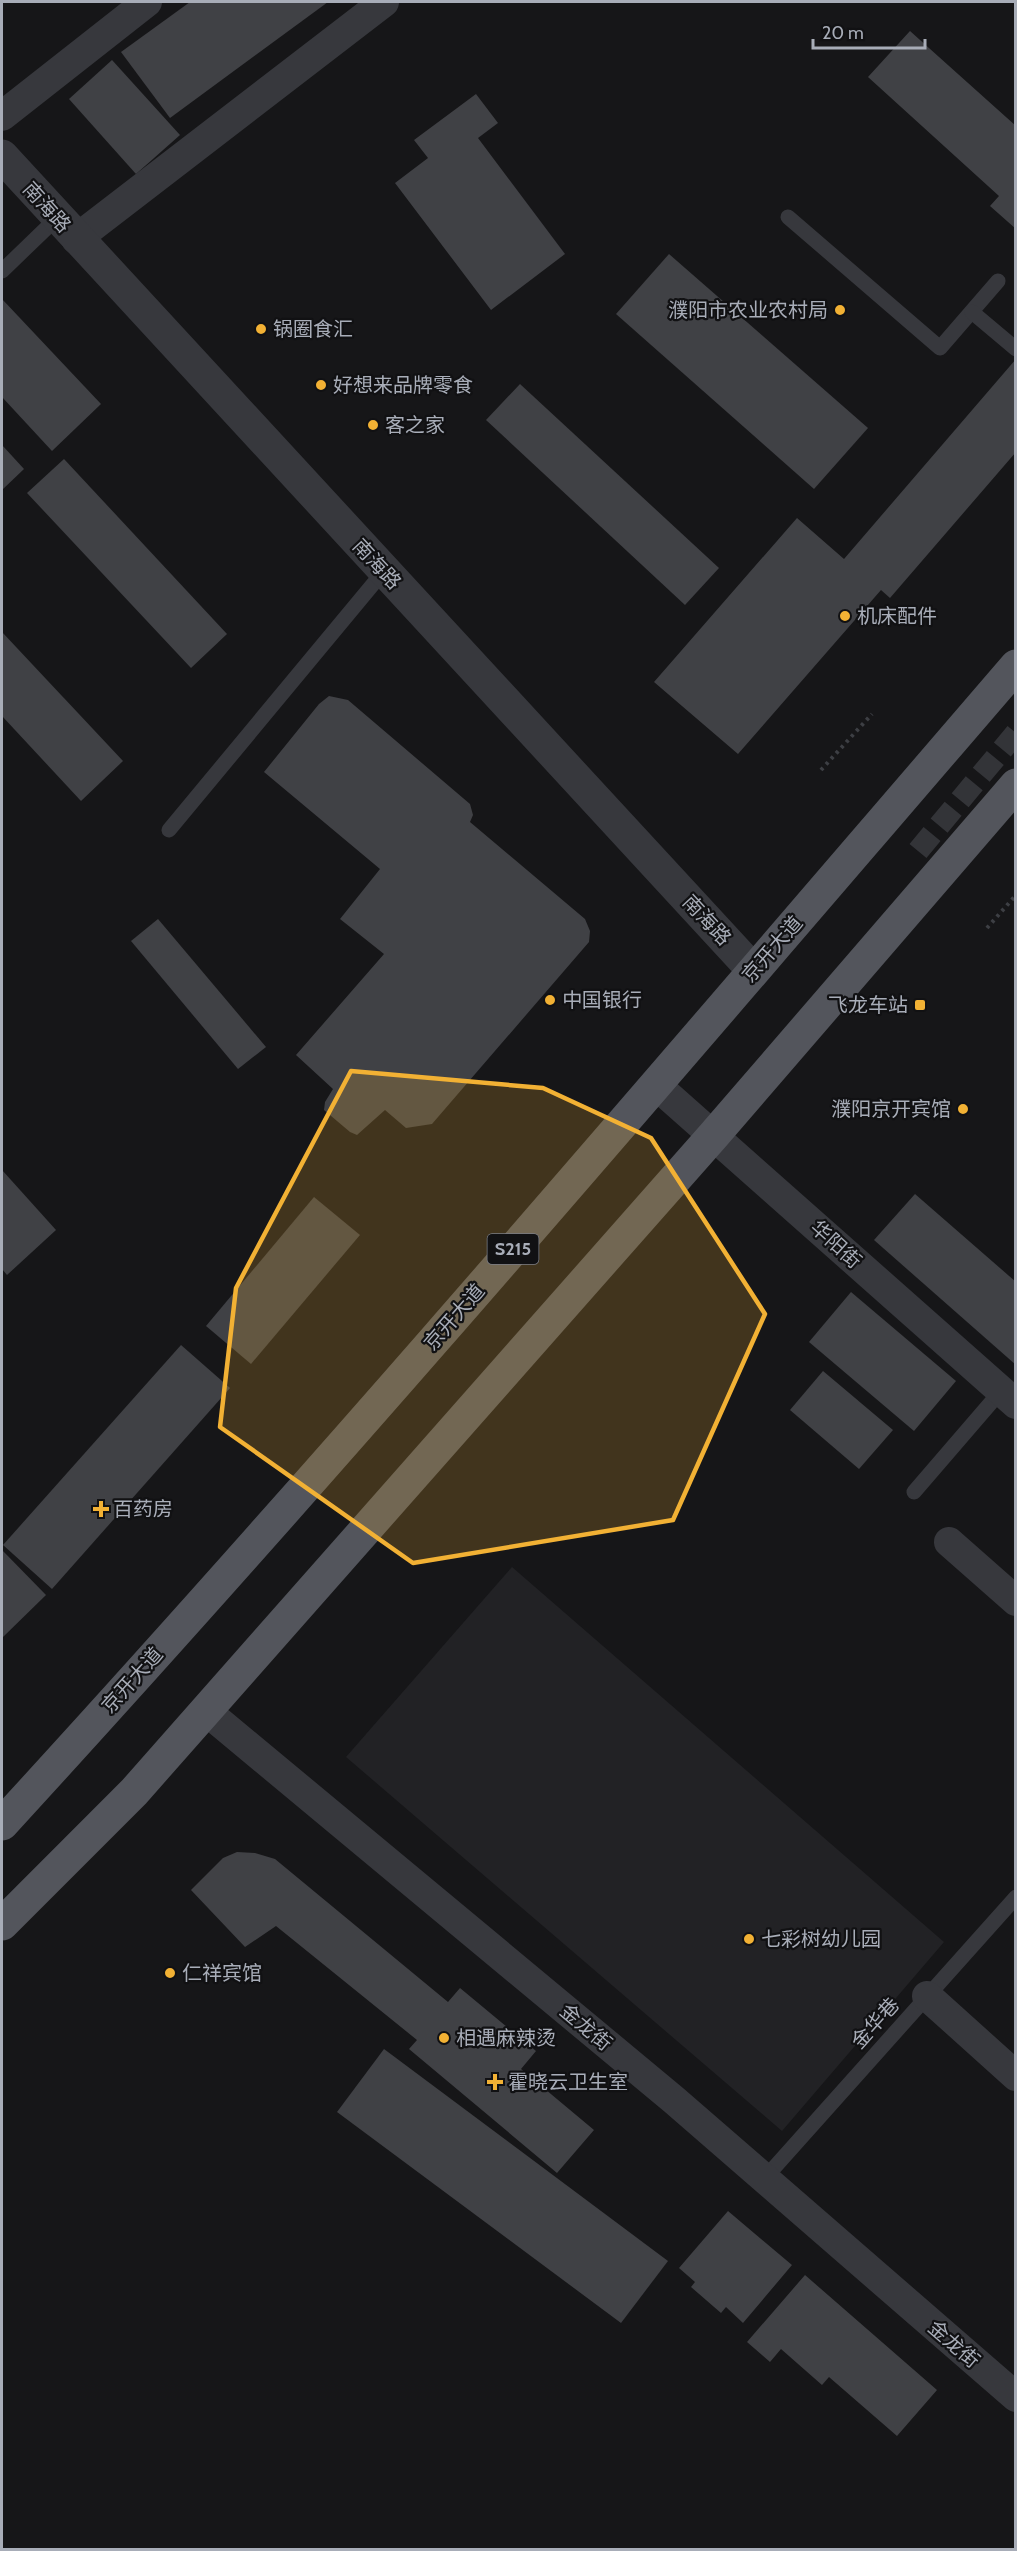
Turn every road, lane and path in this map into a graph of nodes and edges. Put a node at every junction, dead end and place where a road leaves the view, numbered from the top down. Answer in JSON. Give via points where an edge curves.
{"nodes":[{"id":1,"x":147,"y":2,"type":"edge"},
{"id":2,"x":384,"y":2,"type":"edge"},
{"id":3,"x":2,"y":116,"type":"edge"},
{"id":4,"x":2,"y":156,"type":"edge"},
{"id":5,"x":788,"y":217,"type":"dead end"},
{"id":6,"x":67,"y":228,"type":"junction"},
{"id":7,"x":2,"y":271,"type":"edge"},
{"id":8,"x":998,"y":281,"type":"dead end"},
{"id":9,"x":972,"y":312,"type":"junction"},
{"id":10,"x":1016,"y":350,"type":"edge"},
{"id":11,"x":384,"y":572,"type":"junction"},
{"id":12,"x":1016,"y":666,"type":"edge"},
{"id":13,"x":872,"y":714,"type":"dead end"},
{"id":14,"x":821,"y":770,"type":"dead end"},
{"id":15,"x":1016,"y":785,"type":"edge"},
{"id":16,"x":169,"y":830,"type":"dead end"},
{"id":17,"x":1016,"y":895,"type":"edge"},
{"id":18,"x":987,"y":928,"type":"dead end"},
{"id":19,"x":753,"y":970,"type":"junction"},
{"id":20,"x":656,"y":1085,"type":"junction"},
{"id":21,"x":713,"y":1136,"type":"junction"},
{"id":22,"x":1008,"y":1397,"type":"edge"},
{"id":23,"x":914,"y":1492,"type":"dead end"},
{"id":24,"x":949,"y":1542,"type":"dead end"},
{"id":25,"x":1016,"y":1601,"type":"edge"},
{"id":26,"x":205,"y":1710,"type":"junction"},
{"id":27,"x":2,"y":1824,"type":"edge"},
{"id":28,"x":1016,"y":1897,"type":"edge"},
{"id":29,"x":2,"y":1924,"type":"edge"},
{"id":30,"x":927,"y":1996,"type":"junction"},
{"id":31,"x":1016,"y":2076,"type":"edge"},
{"id":32,"x":765,"y":2178,"type":"junction"},
{"id":33,"x":1016,"y":2397,"type":"edge"}],
"edges":[{"from":1,"to":3,"type":"street"},
{"from":2,"to":6,"type":"street"},
{"from":4,"to":6,"type":"street","name":"南海路"},
{"from":5,"to":9,"type":"lane","via":[[940,348]]},
{"from":6,"to":7,"type":"lane"},
{"from":6,"to":11,"type":"street","name":"南海路"},
{"from":8,"to":9,"type":"lane"},
{"from":9,"to":10,"type":"lane"},
{"from":11,"to":16,"type":"lane"},
{"from":11,"to":19,"type":"street","name":"南海路"},
{"from":12,"to":19,"type":"main road","name":"京开大道","number":"S215"},
{"from":13,"to":14,"type":"path"},
{"from":15,"to":21,"type":"main road"},
{"from":17,"to":18,"type":"path"},
{"from":19,"to":20,"type":"main road","name":"京开大道","number":"S215"},
{"from":20,"to":21,"type":"street","name":"华阳街"},
{"from":20,"to":27,"type":"main road","name":"京开大道","number":"S215","via":[[317,1473]]},
{"from":21,"to":22,"type":"street","name":"华阳街"},
{"from":21,"to":26,"type":"main road"},
{"from":22,"to":23,"type":"lane"},
{"from":24,"to":25,"type":"street"},
{"from":26,"to":29,"type":"main road","via":[[134,1792]]},
{"from":26,"to":32,"type":"street","name":"金龙街"},
{"from":28,"to":30,"type":"lane","name":"金华巷"},
{"from":30,"to":31,"type":"street"},
{"from":30,"to":32,"type":"lane","name":"金华巷"},
{"from":32,"to":33,"type":"street","name":"金龙街"}]}
